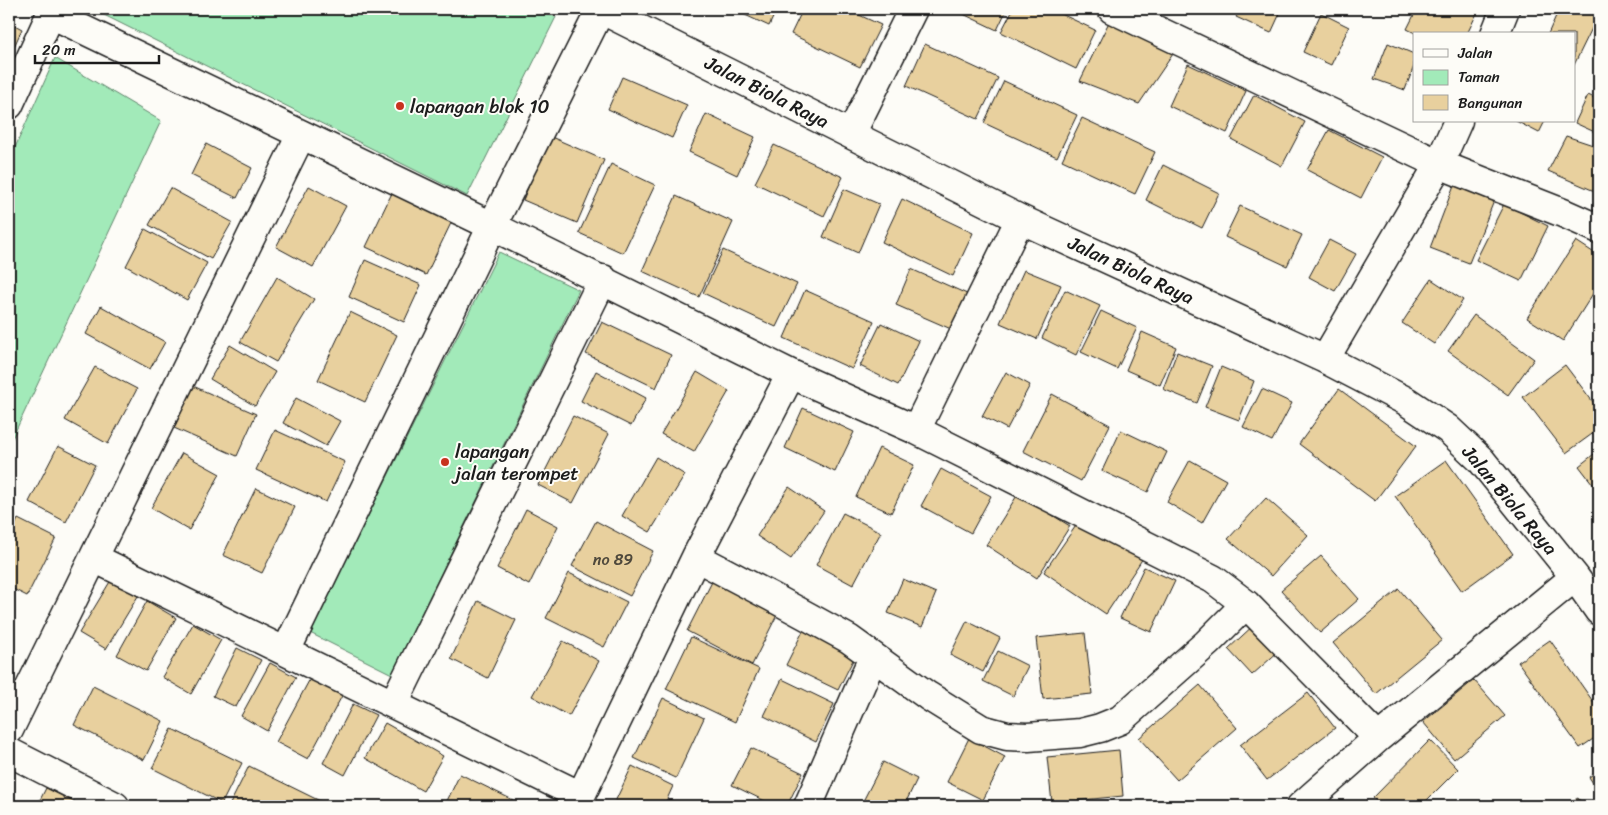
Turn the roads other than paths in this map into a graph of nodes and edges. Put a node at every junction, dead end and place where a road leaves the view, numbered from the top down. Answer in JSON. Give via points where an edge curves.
{"nodes":[{"id":1,"x":600,"y":9,"type":"edge"},
{"id":2,"x":913,"y":9,"type":"edge"},
{"id":3,"x":1112,"y":9,"type":"edge"},
{"id":4,"x":1505,"y":9,"type":"edge"},
{"id":5,"x":52,"y":12,"type":"edge"},
{"id":6,"x":1496,"y":32,"type":"edge"},
{"id":7,"x":9,"y":105,"type":"edge"},
{"id":8,"x":1458,"y":122,"type":"edge"},
{"id":9,"x":851,"y":134,"type":"junction"},
{"id":10,"x":301,"y":135,"type":"junction"},
{"id":11,"x":1440,"y":164,"type":"junction"},
{"id":12,"x":1020,"y":218,"type":"junction"},
{"id":13,"x":492,"y":226,"type":"junction"},
{"id":14,"x":1599,"y":229,"type":"edge"},
{"id":15,"x":602,"y":279,"type":"junction"},
{"id":16,"x":1325,"y":359,"type":"junction"},
{"id":17,"x":791,"y":374,"type":"junction"},
{"id":18,"x":916,"y":430,"type":"junction"},
{"id":19,"x":696,"y":557,"type":"junction"},
{"id":20,"x":94,"y":558,"type":"junction"},
{"id":21,"x":1575,"y":577,"type":"junction"},
{"id":22,"x":1246,"y":604,"type":"junction"},
{"id":23,"x":1599,"y":610,"type":"edge"},
{"id":24,"x":286,"y":651,"type":"junction"},
{"id":25,"x":873,"y":657,"type":"junction"},
{"id":26,"x":394,"y":703,"type":"junction"},
{"id":27,"x":9,"y":730,"type":"edge"},
{"id":28,"x":1378,"y":738,"type":"junction"},
{"id":29,"x":9,"y":752,"type":"edge"},
{"id":30,"x":578,"y":801,"type":"edge"},
{"id":31,"x":115,"y":806,"type":"edge"},
{"id":32,"x":808,"y":806,"type":"edge"},
{"id":33,"x":1301,"y":806,"type":"edge"}],
"edges":[{"from":1,"to":9,"type":"street","name":"Jalan Biola Raya"},
{"from":1,"to":13,"type":"street"},
{"from":2,"to":9,"type":"street"},
{"from":3,"to":11,"type":"street"},
{"from":4,"to":6,"type":"street"},
{"from":5,"to":7,"type":"street"},
{"from":5,"to":10,"type":"street"},
{"from":8,"to":11,"type":"street"},
{"from":9,"to":12,"type":"street","name":"Jalan Biola Raya"},
{"from":10,"to":13,"type":"street"},
{"from":10,"to":20,"type":"street"},
{"from":11,"to":14,"type":"street"},
{"from":11,"to":16,"type":"street"},
{"from":12,"to":16,"type":"street","name":"Jalan Biola Raya"},
{"from":12,"to":18,"type":"street"},
{"from":13,"to":15,"type":"street"},
{"from":13,"to":24,"type":"street"},
{"from":15,"to":17,"type":"street"},
{"from":15,"to":26,"type":"street"},
{"from":16,"to":21,"type":"street","name":"Jalan Biola Raya","via":[[1406,401],[1448,430],[1481,460]]},
{"from":17,"to":18,"type":"street"},
{"from":17,"to":19,"type":"street"},
{"from":18,"to":22,"type":"street","via":[[1213,579]]},
{"from":19,"to":25,"type":"street","via":[[849,639]]},
{"from":19,"to":30,"type":"street"},
{"from":20,"to":24,"type":"street"},
{"from":20,"to":27,"type":"street"},
{"from":21,"to":23,"type":"street","name":"Jalan Biola Raya"},
{"from":21,"to":28,"type":"street"},
{"from":22,"to":25,"type":"street","via":[[1120,720],[1080,733],[1028,737],[1007,736],[982,729]]},
{"from":22,"to":28,"type":"street"},
{"from":24,"to":26,"type":"street"},
{"from":25,"to":32,"type":"street"},
{"from":26,"to":30,"type":"street"},
{"from":28,"to":33,"type":"street"},
{"from":29,"to":31,"type":"street"}]}
